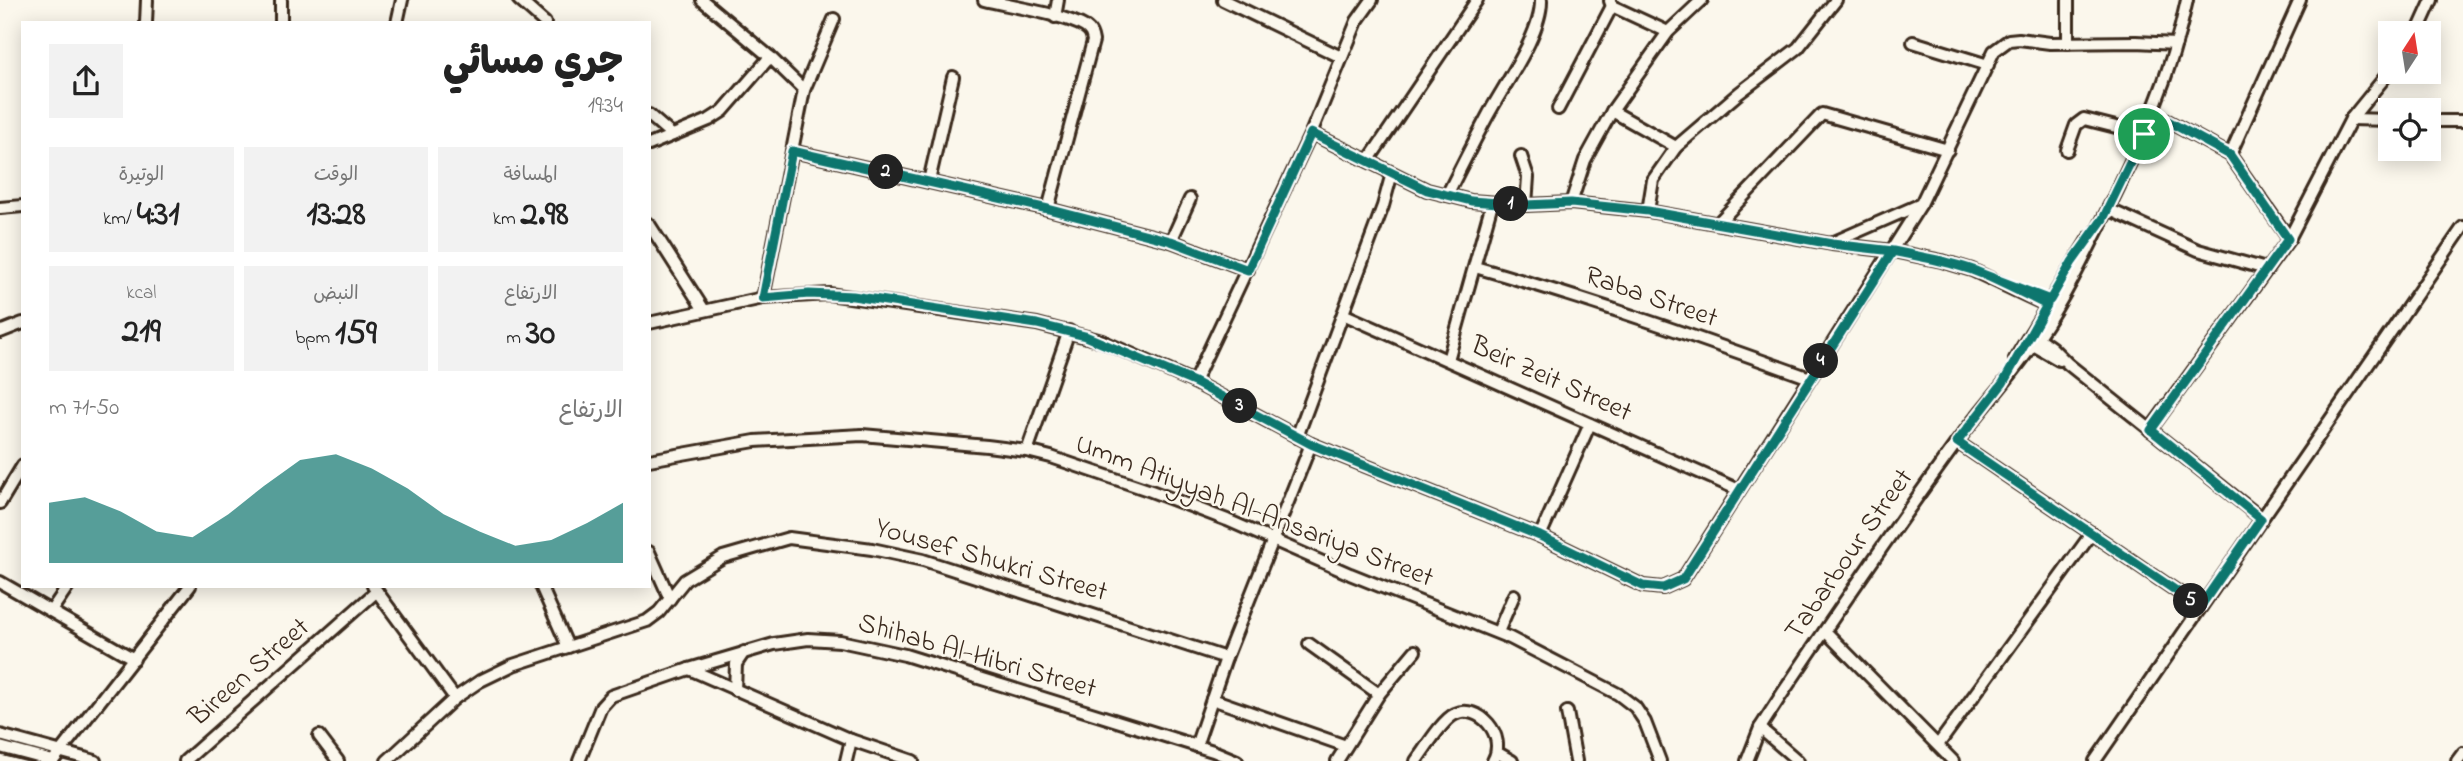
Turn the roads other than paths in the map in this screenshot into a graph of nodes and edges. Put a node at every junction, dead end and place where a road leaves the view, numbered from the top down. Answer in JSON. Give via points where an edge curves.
{"nodes":[{"id":1,"x":147,"y":0,"type":"edge"},
{"id":2,"x":281,"y":0,"type":"edge"},
{"id":3,"x":402,"y":0,"type":"edge"},
{"id":4,"x":519,"y":0,"type":"edge"},
{"id":5,"x":702,"y":0,"type":"edge"},
{"id":6,"x":984,"y":0,"type":"edge"},
{"id":7,"x":1058,"y":0,"type":"edge"},
{"id":8,"x":1223,"y":0,"type":"edge"},
{"id":9,"x":1372,"y":0,"type":"edge"},
{"id":10,"x":1477,"y":0,"type":"edge"},
{"id":11,"x":1541,"y":0,"type":"edge"},
{"id":12,"x":1702,"y":0,"type":"edge"},
{"id":13,"x":1836,"y":0,"type":"edge"},
{"id":14,"x":2068,"y":0,"type":"edge"},
{"id":15,"x":2187,"y":0,"type":"edge"},
{"id":16,"x":2300,"y":0,"type":"edge"},
{"id":17,"x":2432,"y":0,"type":"edge"},
{"id":18,"x":1611,"y":3,"type":"edge"},
{"id":19,"x":1055,"y":17,"type":"junction"},
{"id":20,"x":834,"y":19,"type":"dead end"},
{"id":21,"x":146,"y":21,"type":"edge"},
{"id":22,"x":281,"y":21,"type":"edge"},
{"id":23,"x":397,"y":21,"type":"edge"},
{"id":24,"x":543,"y":21,"type":"edge"},
{"id":25,"x":2422,"y":21,"type":"edge"},
{"id":26,"x":1668,"y":32,"type":"junction"},
{"id":27,"x":1913,"y":42,"type":"dead end"},
{"id":28,"x":2068,"y":43,"type":"junction"},
{"id":29,"x":2176,"y":44,"type":"junction"},
{"id":30,"x":770,"y":57,"type":"junction"},
{"id":31,"x":1341,"y":57,"type":"junction"},
{"id":32,"x":1987,"y":65,"type":"junction"},
{"id":33,"x":953,"y":77,"type":"dead end"},
{"id":34,"x":2379,"y":84,"type":"edge"},
{"id":35,"x":804,"y":90,"type":"junction"},
{"id":36,"x":1558,"y":109,"type":"dead end"},
{"id":37,"x":1612,"y":111,"type":"junction"},
{"id":38,"x":2153,"y":113,"type":"junction"},
{"id":39,"x":651,"y":117,"type":"edge"},
{"id":40,"x":2351,"y":119,"type":"junction"},
{"id":41,"x":2378,"y":120,"type":"edge"},
{"id":42,"x":2441,"y":121,"type":"edge"},
{"id":43,"x":2463,"y":121,"type":"edge"},
{"id":44,"x":1311,"y":133,"type":"junction"},
{"id":45,"x":2144,"y":134,"type":"junction"},
{"id":46,"x":672,"y":135,"type":"junction"},
{"id":47,"x":651,"y":144,"type":"edge"},
{"id":48,"x":1676,"y":147,"type":"junction"},
{"id":49,"x":1948,"y":150,"type":"junction"},
{"id":50,"x":2067,"y":150,"type":"dead end"},
{"id":51,"x":792,"y":151,"type":"junction"},
{"id":52,"x":2230,"y":155,"type":"junction"},
{"id":53,"x":1521,"y":156,"type":"dead end"},
{"id":54,"x":1368,"y":161,"type":"junction"},
{"id":55,"x":1392,"y":173,"type":"junction"},
{"id":56,"x":929,"y":181,"type":"junction"},
{"id":57,"x":1447,"y":195,"type":"junction"},
{"id":58,"x":1190,"y":199,"type":"dead end"},
{"id":59,"x":19,"y":203,"type":"edge"},
{"id":60,"x":1492,"y":203,"type":"junction"},
{"id":61,"x":1571,"y":203,"type":"junction"},
{"id":62,"x":1921,"y":204,"type":"junction"},
{"id":63,"x":1526,"y":205,"type":"junction"},
{"id":64,"x":0,"y":208,"type":"edge"},
{"id":65,"x":1048,"y":209,"type":"junction"},
{"id":66,"x":1648,"y":211,"type":"junction"},
{"id":67,"x":2106,"y":214,"type":"junction"},
{"id":68,"x":1719,"y":222,"type":"junction"},
{"id":69,"x":651,"y":227,"type":"edge"},
{"id":70,"x":2463,"y":227,"type":"edge"},
{"id":71,"x":2288,"y":239,"type":"junction"},
{"id":72,"x":1171,"y":241,"type":"junction"},
{"id":73,"x":1832,"y":244,"type":"junction"},
{"id":74,"x":1893,"y":251,"type":"junction"},
{"id":75,"x":1475,"y":267,"type":"junction"},
{"id":76,"x":2266,"y":269,"type":"junction"},
{"id":77,"x":1248,"y":270,"type":"junction"},
{"id":78,"x":763,"y":298,"type":"junction"},
{"id":79,"x":2053,"y":304,"type":"junction"},
{"id":80,"x":704,"y":310,"type":"junction"},
{"id":81,"x":1343,"y":314,"type":"junction"},
{"id":82,"x":651,"y":323,"type":"edge"},
{"id":83,"x":21,"y":324,"type":"edge"},
{"id":84,"x":1069,"y":331,"type":"junction"},
{"id":85,"x":0,"y":332,"type":"edge"},
{"id":86,"x":2032,"y":339,"type":"junction"},
{"id":87,"x":1448,"y":360,"type":"junction"},
{"id":88,"x":1810,"y":378,"type":"junction"},
{"id":89,"x":1194,"y":382,"type":"junction"},
{"id":90,"x":1590,"y":424,"type":"junction"},
{"id":91,"x":2151,"y":430,"type":"junction"},
{"id":92,"x":1297,"y":437,"type":"junction"},
{"id":93,"x":1957,"y":442,"type":"junction"},
{"id":94,"x":1311,"y":444,"type":"junction"},
{"id":95,"x":1027,"y":451,"type":"junction"},
{"id":96,"x":651,"y":460,"type":"edge"},
{"id":97,"x":21,"y":468,"type":"edge"},
{"id":98,"x":1739,"y":490,"type":"junction"},
{"id":99,"x":0,"y":503,"type":"edge"},
{"id":100,"x":2261,"y":519,"type":"junction"},
{"id":101,"x":2092,"y":534,"type":"junction"},
{"id":102,"x":1540,"y":536,"type":"junction"},
{"id":103,"x":1272,"y":540,"type":"junction"},
{"id":104,"x":651,"y":556,"type":"edge"},
{"id":105,"x":0,"y":582,"type":"edge"},
{"id":106,"x":67,"y":588,"type":"edge"},
{"id":107,"x":188,"y":588,"type":"edge"},
{"id":108,"x":542,"y":588,"type":"edge"},
{"id":109,"x":375,"y":589,"type":"edge"},
{"id":110,"x":1514,"y":595,"type":"dead end"},
{"id":111,"x":670,"y":598,"type":"junction"},
{"id":112,"x":2200,"y":607,"type":"junction"},
{"id":113,"x":51,"y":611,"type":"junction"},
{"id":114,"x":1825,"y":631,"type":"junction"},
{"id":115,"x":1498,"y":632,"type":"junction"},
{"id":116,"x":1309,"y":644,"type":"dead end"},
{"id":117,"x":568,"y":647,"type":"junction"},
{"id":118,"x":1415,"y":651,"type":"dead end"},
{"id":119,"x":744,"y":652,"type":"junction"},
{"id":120,"x":1226,"y":658,"type":"junction"},
{"id":121,"x":134,"y":659,"type":"junction"},
{"id":122,"x":689,"y":669,"type":"junction"},
{"id":123,"x":735,"y":690,"type":"junction"},
{"id":124,"x":1379,"y":694,"type":"junction"},
{"id":125,"x":455,"y":698,"type":"junction"},
{"id":126,"x":1212,"y":699,"type":"junction"},
{"id":127,"x":1567,"y":712,"type":"dead end"},
{"id":128,"x":1760,"y":728,"type":"junction"},
{"id":129,"x":0,"y":735,"type":"edge"},
{"id":130,"x":319,"y":736,"type":"dead end"},
{"id":131,"x":851,"y":740,"type":"junction"},
{"id":132,"x":1938,"y":745,"type":"junction"},
{"id":133,"x":1196,"y":746,"type":"junction"},
{"id":134,"x":1346,"y":746,"type":"junction"},
{"id":135,"x":0,"y":747,"type":"edge"},
{"id":136,"x":2463,"y":753,"type":"edge"},
{"id":137,"x":1495,"y":757,"type":"edge"},
{"id":138,"x":55,"y":758,"type":"edge"},
{"id":139,"x":389,"y":760,"type":"edge"},
{"id":140,"x":95,"y":761,"type":"edge"},
{"id":141,"x":185,"y":761,"type":"edge"},
{"id":142,"x":338,"y":761,"type":"edge"},
{"id":143,"x":579,"y":761,"type":"edge"},
{"id":144,"x":846,"y":761,"type":"edge"},
{"id":145,"x":913,"y":761,"type":"edge"},
{"id":146,"x":1237,"y":761,"type":"edge"},
{"id":147,"x":1337,"y":761,"type":"edge"},
{"id":148,"x":1416,"y":761,"type":"edge"},
{"id":149,"x":1512,"y":761,"type":"edge"},
{"id":150,"x":1576,"y":761,"type":"edge"},
{"id":151,"x":1660,"y":761,"type":"edge"},
{"id":152,"x":1747,"y":761,"type":"edge"},
{"id":153,"x":1798,"y":761,"type":"edge"},
{"id":154,"x":1953,"y":761,"type":"edge"},
{"id":155,"x":2095,"y":761,"type":"edge"},
{"id":156,"x":2457,"y":761,"type":"edge"}],
"edges":[{"from":1,"to":21,"type":"street"},
{"from":2,"to":22,"type":"street"},
{"from":3,"to":23,"type":"street"},
{"from":4,"to":24,"type":"street"},
{"from":5,"to":30,"type":"street"},
{"from":6,"to":19,"type":"street"},
{"from":7,"to":19,"type":"street"},
{"from":8,"to":31,"type":"street"},
{"from":9,"to":31,"type":"street"},
{"from":10,"to":54,"type":"street"},
{"from":11,"to":57,"type":"street","via":[[1534,32]]},
{"from":12,"to":26,"type":"street"},
{"from":13,"to":48,"type":"street","via":[[1798,48]]},
{"from":14,"to":28,"type":"street"},
{"from":15,"to":29,"type":"street","name":"Tabarbour Street"},
{"from":16,"to":52,"type":"street"},
{"from":17,"to":25,"type":"street"},
{"from":18,"to":26,"type":"street"},
{"from":18,"to":36,"type":"street"},
{"from":19,"to":65,"type":"street","via":[[1084,26],[1093,41]]},
{"from":20,"to":35,"type":"street"},
{"from":26,"to":37,"type":"street"},
{"from":27,"to":32,"type":"street"},
{"from":28,"to":29,"type":"street"},
{"from":28,"to":32,"type":"street","via":[[2009,40],[1994,51]]},
{"from":29,"to":38,"type":"street","name":"Tabarbour Street"},
{"from":30,"to":35,"type":"street"},
{"from":30,"to":46,"type":"street","via":[[723,111]]},
{"from":31,"to":44,"type":"street"},
{"from":32,"to":49,"type":"street"},
{"from":33,"to":56,"type":"street"},
{"from":34,"to":40,"type":"street"},
{"from":35,"to":51,"type":"street"},
{"from":37,"to":48,"type":"street"},
{"from":37,"to":61,"type":"street","via":[[1585,160]]},
{"from":38,"to":45,"type":"street","name":"Tabarbour Street"},
{"from":38,"to":52,"type":"street"},
{"from":39,"to":46,"type":"street"},
{"from":40,"to":41,"type":"street"},
{"from":40,"to":71,"type":"street"},
{"from":42,"to":43,"type":"street"},
{"from":44,"to":54,"type":"street"},
{"from":44,"to":77,"type":"street"},
{"from":45,"to":50,"type":"street","via":[[2084,119]]},
{"from":45,"to":67,"type":"street","name":"Tabarbour Street"},
{"from":46,"to":47,"type":"street"},
{"from":48,"to":66,"type":"street","via":[[1653,180]]},
{"from":49,"to":62,"type":"street"},
{"from":49,"to":68,"type":"street","via":[[1822,114]]},
{"from":51,"to":56,"type":"street"},
{"from":51,"to":78,"type":"street"},
{"from":52,"to":71,"type":"street"},
{"from":53,"to":63,"type":"street","via":[[1529,184]]},
{"from":54,"to":55,"type":"street"},
{"from":55,"to":57,"type":"street"},
{"from":55,"to":81,"type":"street"},
{"from":56,"to":65,"type":"street"},
{"from":57,"to":60,"type":"street"},
{"from":58,"to":72,"type":"street"},
{"from":59,"to":64,"type":"street"},
{"from":60,"to":63,"type":"street"},
{"from":60,"to":75,"type":"street"},
{"from":61,"to":63,"type":"street"},
{"from":61,"to":66,"type":"street"},
{"from":62,"to":73,"type":"street"},
{"from":62,"to":74,"type":"street"},
{"from":65,"to":72,"type":"street"},
{"from":66,"to":68,"type":"street"},
{"from":67,"to":76,"type":"street","via":[[2198,250]]},
{"from":67,"to":79,"type":"street","name":"Tabarbour Street","via":[[2072,262]]},
{"from":68,"to":73,"type":"street"},
{"from":69,"to":80,"type":"street"},
{"from":70,"to":100,"type":"street"},
{"from":71,"to":76,"type":"street"},
{"from":72,"to":77,"type":"street"},
{"from":73,"to":74,"type":"street"},
{"from":74,"to":79,"type":"street","via":[[1972,270]]},
{"from":74,"to":88,"type":"street"},
{"from":75,"to":87,"type":"street"},
{"from":75,"to":88,"type":"street","name":"Raba Street","via":[[1651,321]]},
{"from":76,"to":91,"type":"street"},
{"from":77,"to":89,"type":"street"},
{"from":78,"to":80,"type":"street"},
{"from":78,"to":84,"type":"street","via":[[853,296]]},
{"from":79,"to":86,"type":"street","name":"Tabarbour Street"},
{"from":80,"to":82,"type":"street"},
{"from":81,"to":87,"type":"street","name":"Beir Zeit Street"},
{"from":81,"to":92,"type":"street"},
{"from":83,"to":85,"type":"street"},
{"from":84,"to":89,"type":"street"},
{"from":84,"to":95,"type":"street"},
{"from":86,"to":91,"type":"street"},
{"from":86,"to":93,"type":"street","name":"Tabarbour Street"},
{"from":87,"to":90,"type":"street","name":"Beir Zeit Street"},
{"from":88,"to":98,"type":"street"},
{"from":89,"to":92,"type":"street"},
{"from":90,"to":98,"type":"street","name":"Beir Zeit Street"},
{"from":90,"to":102,"type":"street"},
{"from":91,"to":100,"type":"street"},
{"from":92,"to":94,"type":"street"},
{"from":93,"to":101,"type":"street"},
{"from":93,"to":114,"type":"street","name":"Tabarbour Street"},
{"from":94,"to":102,"type":"street"},
{"from":94,"to":103,"type":"street"},
{"from":95,"to":96,"type":"street","name":"Umm Atiyyah Al-Ansariya Street","via":[[862,436],[755,441]]},
{"from":95,"to":103,"type":"street","name":"Umm Atiyyah Al-Ansariya Street","via":[[1151,491]]},
{"from":97,"to":99,"type":"street"},
{"from":98,"to":102,"type":"street","via":[[1683,579],[1671,586],[1643,586]]},
{"from":100,"to":112,"type":"street"},
{"from":101,"to":112,"type":"street"},
{"from":101,"to":132,"type":"street"},
{"from":103,"to":115,"type":"street","name":"Umm Atiyyah Al-Ansariya Street"},
{"from":103,"to":120,"type":"street"},
{"from":104,"to":111,"type":"street"},
{"from":105,"to":113,"type":"street"},
{"from":106,"to":113,"type":"street"},
{"from":107,"to":121,"type":"street"},
{"from":108,"to":117,"type":"street"},
{"from":109,"to":125,"type":"street"},
{"from":109,"to":141,"type":"street","name":"Bireen Street"},
{"from":110,"to":115,"type":"street"},
{"from":111,"to":117,"type":"street","name":"Yousef Shukri Street","via":[[639,625]]},
{"from":111,"to":120,"type":"street","name":"Yousef Shukri Street","via":[[694,573],[723,557],[775,540],[799,539],[923,560]]},
{"from":112,"to":155,"type":"street"},
{"from":113,"to":121,"type":"street"},
{"from":114,"to":128,"type":"street","name":"Tabarbour Street"},
{"from":114,"to":132,"type":"street"},
{"from":115,"to":151,"type":"street","name":"Umm Atiyyah Al-Ansariya Street","via":[[1635,707]]},
{"from":116,"to":124,"type":"street"},
{"from":117,"to":125,"type":"street","name":"Yousef Shukri Street","via":[[503,670]]},
{"from":118,"to":124,"type":"street"},
{"from":119,"to":122,"type":"street","name":"Shihab Al-Hibri Street"},
{"from":119,"to":123,"type":"street","via":[[736,664]]},
{"from":119,"to":133,"type":"street","name":"Shihab Al-Hibri Street","via":[[808,639],[858,644],[967,673]]},
{"from":120,"to":126,"type":"street"},
{"from":121,"to":138,"type":"street"},
{"from":122,"to":123,"type":"street"},
{"from":122,"to":143,"type":"street","name":"Shihab Al-Hibri Street","via":[[605,701]]},
{"from":123,"to":131,"type":"street"},
{"from":124,"to":134,"type":"street"},
{"from":125,"to":139,"type":"street","name":"Yousef Shukri Street"},
{"from":126,"to":133,"type":"street"},
{"from":126,"to":134,"type":"street"},
{"from":127,"to":150,"type":"street"},
{"from":128,"to":152,"type":"street","name":"Tabarbour Street"},
{"from":128,"to":153,"type":"street"},
{"from":129,"to":138,"type":"street"},
{"from":130,"to":142,"type":"street"},
{"from":131,"to":144,"type":"street"},
{"from":131,"to":145,"type":"street"},
{"from":132,"to":154,"type":"street"},
{"from":133,"to":146,"type":"street","name":"Shihab Al-Hibri Street"},
{"from":134,"to":147,"type":"street"},
{"from":135,"to":138,"type":"street"},
{"from":136,"to":156,"type":"street"},
{"from":137,"to":148,"type":"street","via":[[1497,737],[1486,721],[1461,712],[1445,723]]},
{"from":137,"to":149,"type":"street"},
{"from":138,"to":140,"type":"street"}]}
